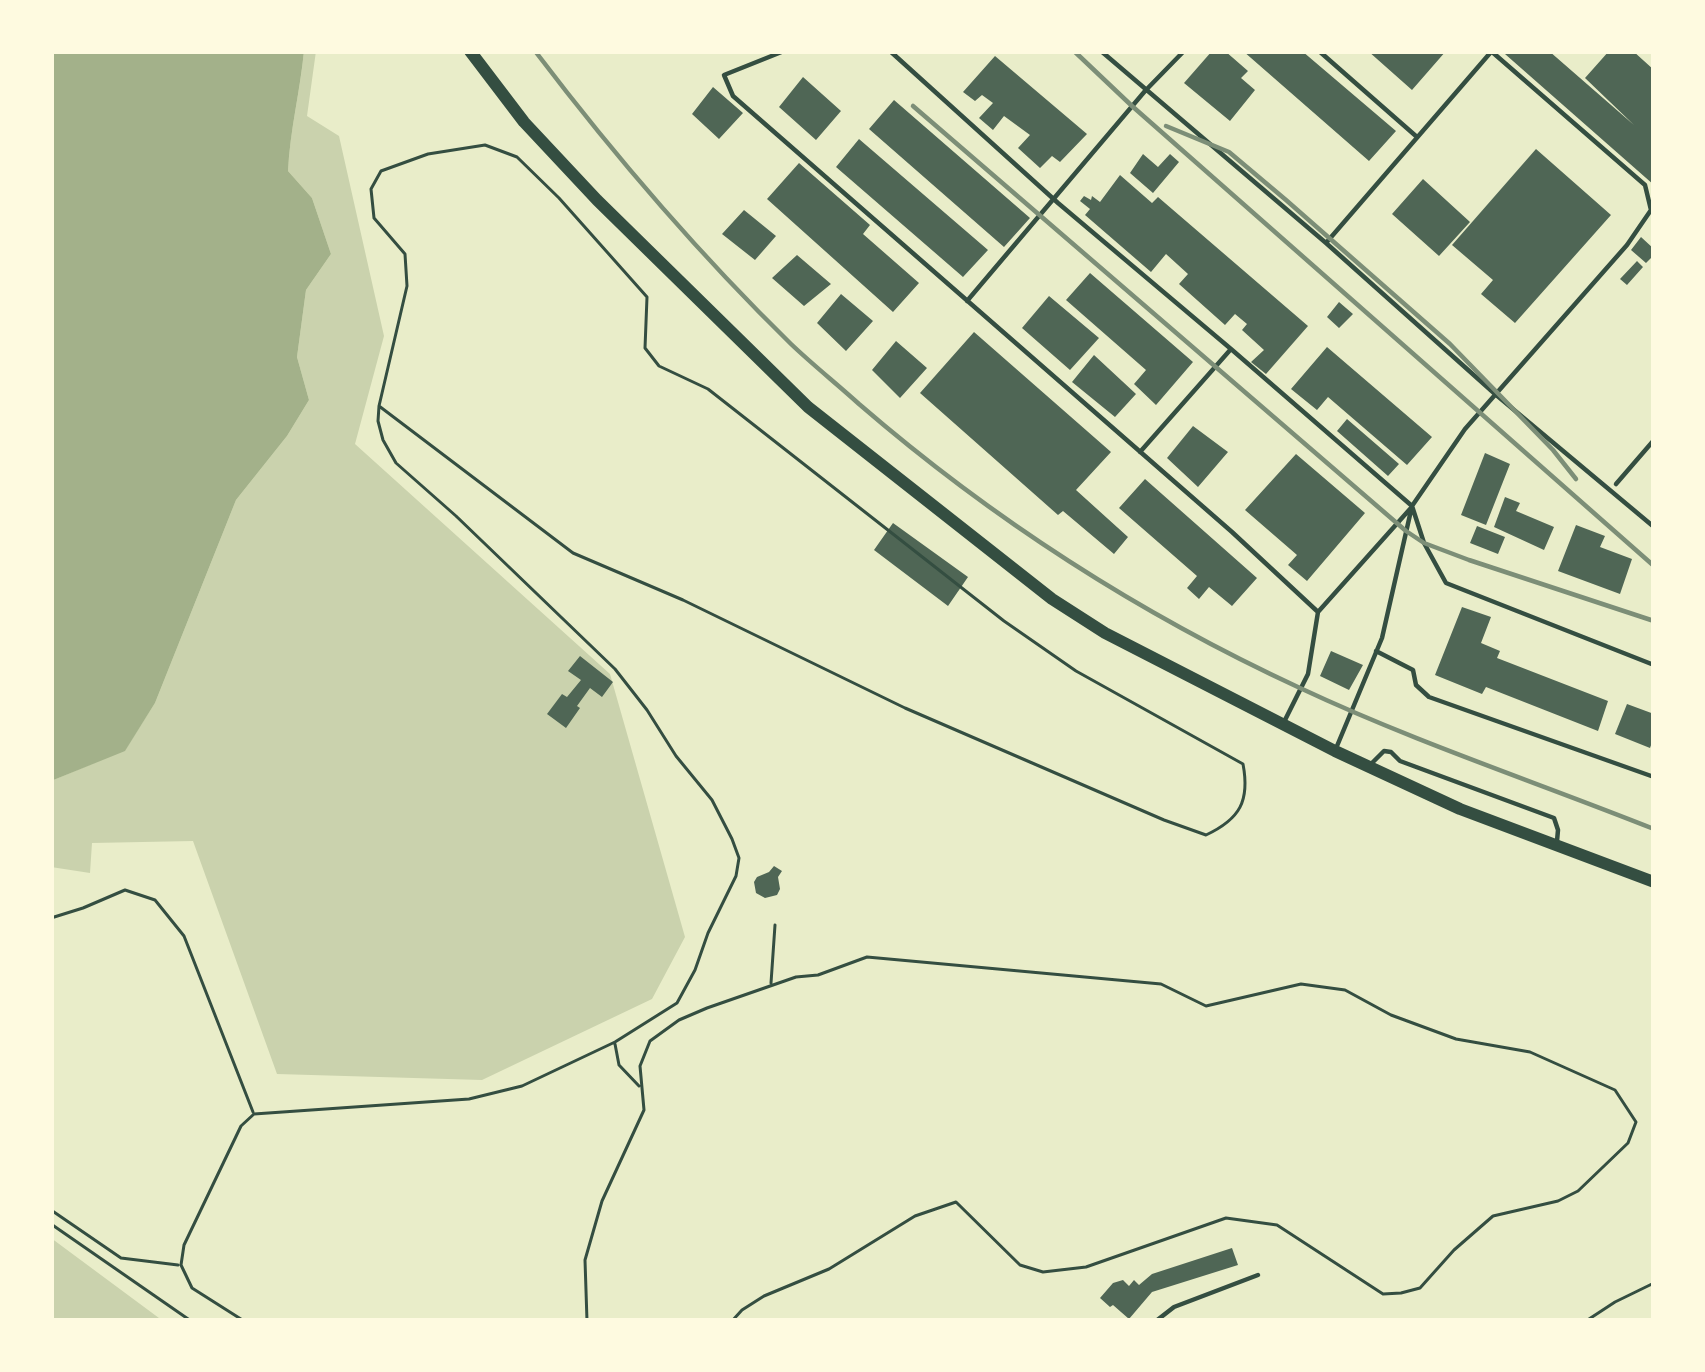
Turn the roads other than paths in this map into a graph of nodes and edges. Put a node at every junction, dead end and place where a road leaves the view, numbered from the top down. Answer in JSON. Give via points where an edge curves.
{"nodes":[{"id":1,"x":470,"y":51,"type":"edge"},
{"id":2,"x":784,"y":51,"type":"edge"},
{"id":3,"x":890,"y":51,"type":"edge"},
{"id":4,"x":1101,"y":51,"type":"edge"},
{"id":5,"x":1184,"y":51,"type":"edge"},
{"id":6,"x":1318,"y":51,"type":"edge"},
{"id":7,"x":1491,"y":51,"type":"edge"},
{"id":8,"x":1145,"y":91,"type":"junction"},
{"id":9,"x":1417,"y":136,"type":"junction"},
{"id":10,"x":1053,"y":199,"type":"junction"},
{"id":11,"x":1326,"y":243,"type":"junction"},
{"id":12,"x":968,"y":302,"type":"junction"},
{"id":13,"x":1231,"y":350,"type":"junction"},
{"id":14,"x":1495,"y":394,"type":"junction"},
{"id":15,"x":1654,"y":440,"type":"edge"},
{"id":16,"x":1141,"y":452,"type":"junction"},
{"id":17,"x":1616,"y":484,"type":"dead end"},
{"id":18,"x":1412,"y":506,"type":"junction"},
{"id":19,"x":1654,"y":527,"type":"edge"},
{"id":20,"x":1318,"y":612,"type":"junction"},
{"id":21,"x":1376,"y":650,"type":"junction"},
{"id":22,"x":1654,"y":665,"type":"edge"},
{"id":23,"x":1282,"y":725,"type":"junction"},
{"id":24,"x":1335,"y":751,"type":"junction"},
{"id":25,"x":1368,"y":767,"type":"junction"},
{"id":26,"x":1654,"y":777,"type":"edge"},
{"id":27,"x":1556,"y":847,"type":"junction"},
{"id":28,"x":1654,"y":882,"type":"edge"},
{"id":29,"x":1258,"y":1275,"type":"dead end"},
{"id":30,"x":1156,"y":1321,"type":"edge"}],
"edges":[{"from":1,"to":23,"type":"street","via":[[597,200],[808,406],[1052,599]]},
{"from":2,"to":12,"type":"lane","via":[[724,75],[733,95]]},
{"from":3,"to":10,"type":"lane"},
{"from":4,"to":8,"type":"lane"},
{"from":5,"to":8,"type":"lane"},
{"from":6,"to":9,"type":"lane"},
{"from":7,"to":9,"type":"lane"},
{"from":7,"to":14,"type":"lane","via":[[1645,185],[1652,210]]},
{"from":8,"to":10,"type":"lane"},
{"from":8,"to":11,"type":"lane"},
{"from":9,"to":11,"type":"lane"},
{"from":10,"to":12,"type":"lane"},
{"from":10,"to":13,"type":"lane"},
{"from":11,"to":14,"type":"lane"},
{"from":12,"to":16,"type":"lane"},
{"from":13,"to":16,"type":"lane"},
{"from":13,"to":18,"type":"lane"},
{"from":14,"to":18,"type":"lane"},
{"from":14,"to":19,"type":"lane"},
{"from":15,"to":17,"type":"lane"},
{"from":16,"to":20,"type":"lane"},
{"from":18,"to":20,"type":"lane"},
{"from":18,"to":21,"type":"lane"},
{"from":18,"to":22,"type":"lane","via":[[1446,583]]},
{"from":20,"to":23,"type":"lane","via":[[1308,674]]},
{"from":21,"to":24,"type":"lane"},
{"from":21,"to":26,"type":"lane","via":[[1413,670],[1430,697]]},
{"from":23,"to":24,"type":"street"},
{"from":24,"to":25,"type":"street"},
{"from":25,"to":27,"type":"street"},
{"from":25,"to":27,"type":"lane","via":[[1391,752],[1554,818]]},
{"from":27,"to":28,"type":"street"},
{"from":29,"to":30,"type":"lane"}]}
